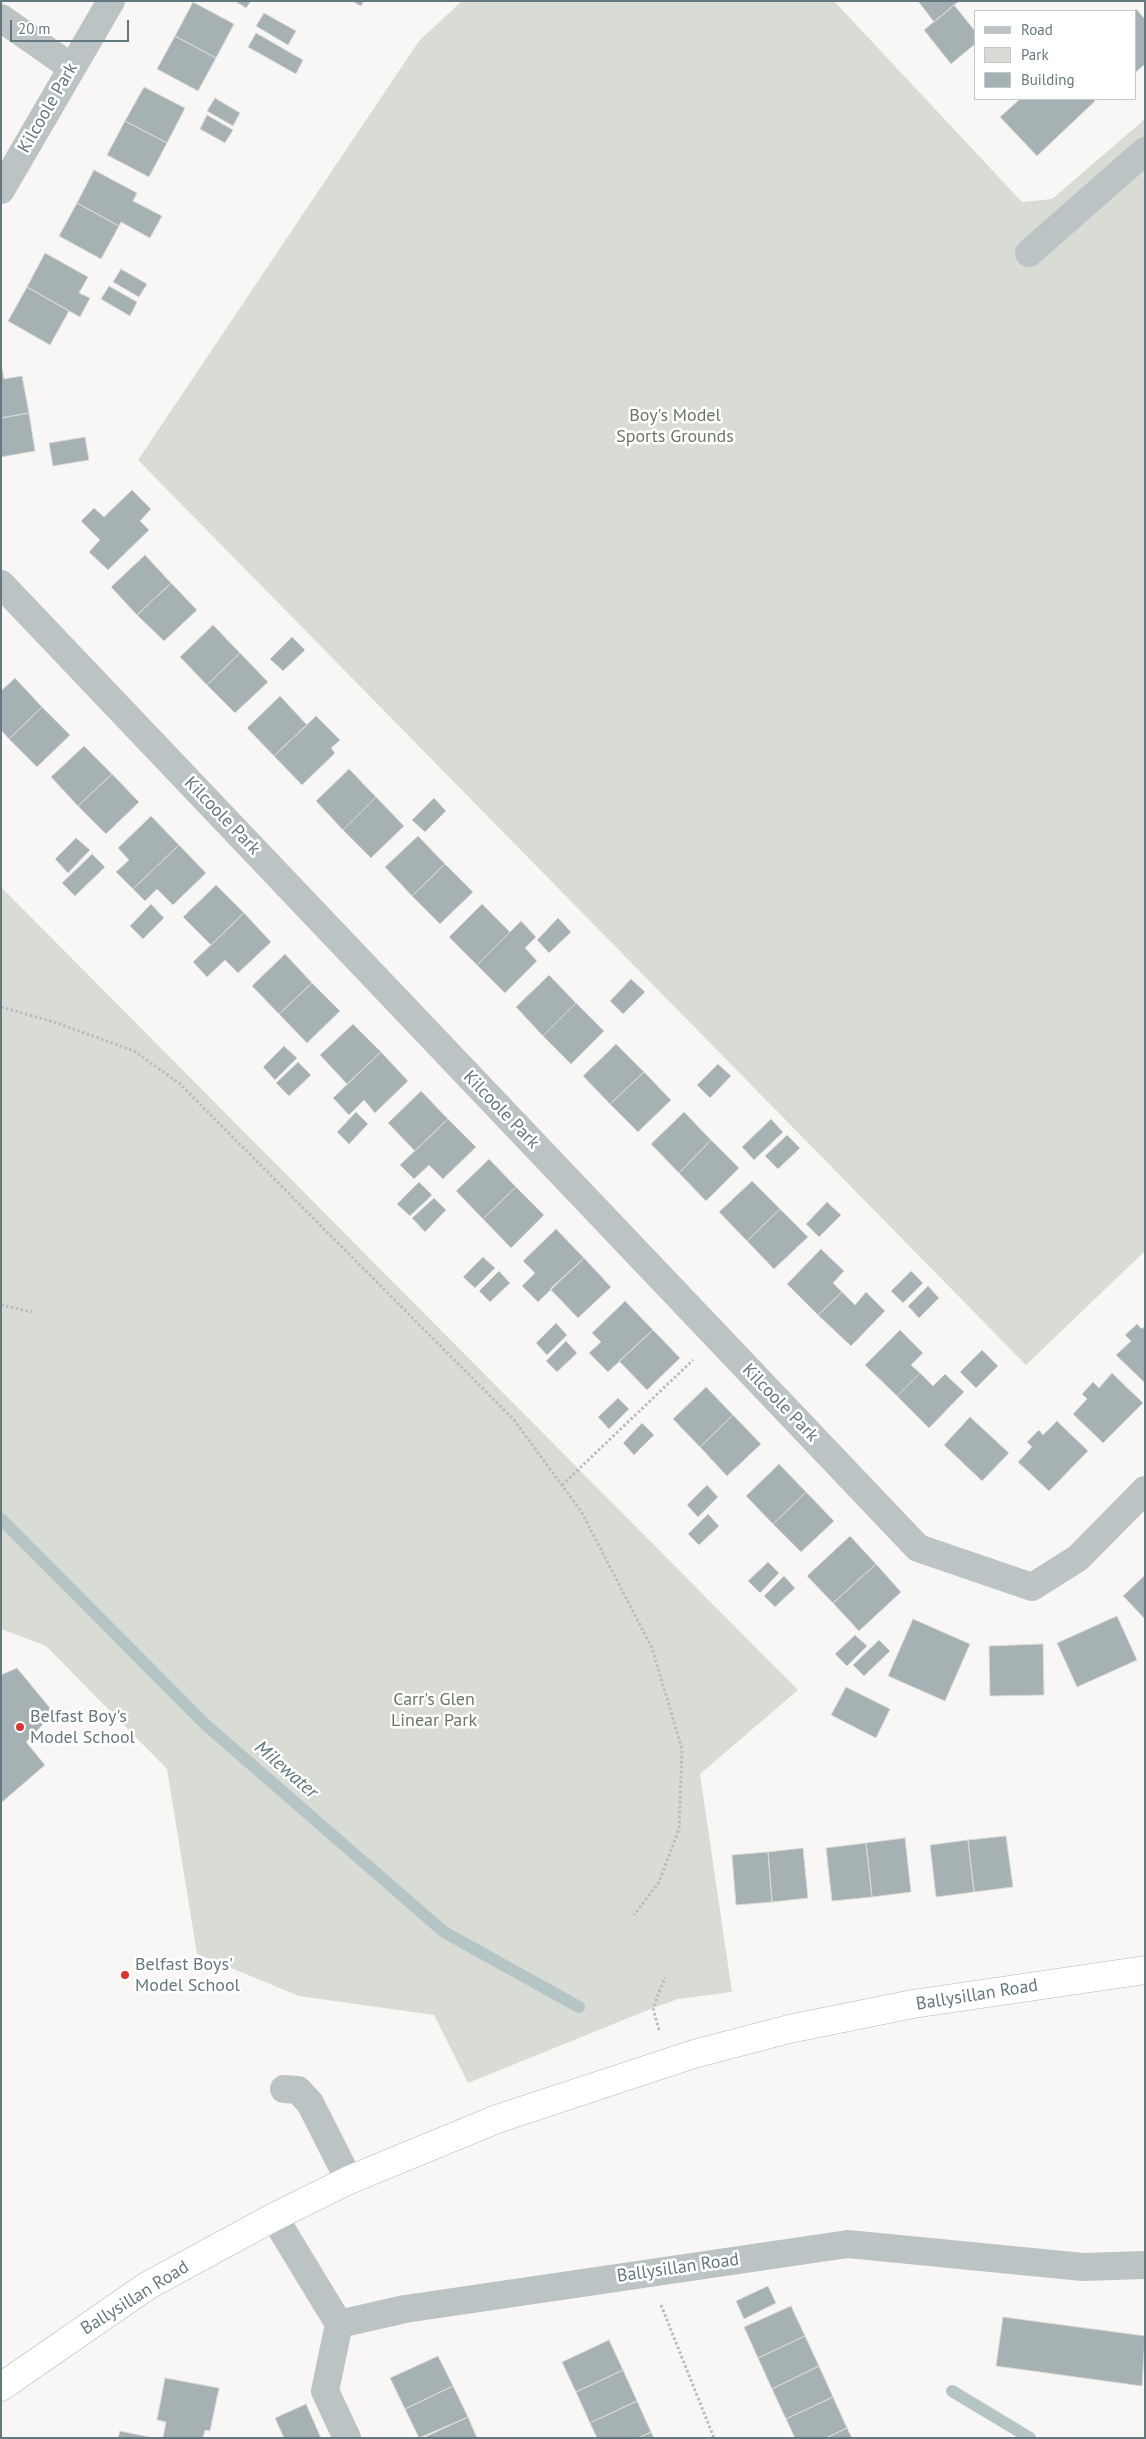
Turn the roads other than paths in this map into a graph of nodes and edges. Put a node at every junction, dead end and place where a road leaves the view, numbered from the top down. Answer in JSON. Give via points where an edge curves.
{"nodes":[{"id":1,"x":111,"y":1,"type":"edge"},
{"id":2,"x":1,"y":18,"type":"edge"},
{"id":3,"x":71,"y":67,"type":"junction"},
{"id":4,"x":1145,"y":150,"type":"edge"},
{"id":5,"x":1,"y":190,"type":"edge"},
{"id":6,"x":1029,"y":253,"type":"dead end"},
{"id":7,"x":1,"y":584,"type":"edge"},
{"id":8,"x":1145,"y":1490,"type":"edge"},
{"id":9,"x":1145,"y":1970,"type":"edge"},
{"id":10,"x":284,"y":2089,"type":"dead end"},
{"id":11,"x":349,"y":2180,"type":"junction"},
{"id":12,"x":274,"y":2217,"type":"junction"},
{"id":13,"x":1145,"y":2265,"type":"edge"},
{"id":14,"x":339,"y":2324,"type":"junction"},
{"id":15,"x":1,"y":2387,"type":"edge"},
{"id":16,"x":347,"y":2438,"type":"edge"}],
"edges":[{"from":1,"to":3,"type":"street","name":"Kilcoole Park"},
{"from":2,"to":3,"type":"street"},
{"from":3,"to":5,"type":"street","name":"Kilcoole Park"},
{"from":4,"to":6,"type":"street"},
{"from":7,"to":8,"type":"street","name":"Kilcoole Park","via":[[918,1548],[1032,1587],[1078,1558]]},
{"from":9,"to":11,"type":"highway","name":"Ballysillan Road","via":[[913,2004],[789,2029],[669,2062],[497,2119]]},
{"from":10,"to":11,"type":"street","via":[[298,2090],[310,2103]]},
{"from":11,"to":12,"type":"highway","name":"Ballysillan Road"},
{"from":12,"to":14,"type":"street"},
{"from":12,"to":15,"type":"highway","name":"Ballysillan Road","via":[[146,2286]]},
{"from":13,"to":14,"type":"street","name":"Ballysillan Road","via":[[1083,2267],[848,2244],[405,2309]]},
{"from":14,"to":16,"type":"street","via":[[324,2391]]}]}
